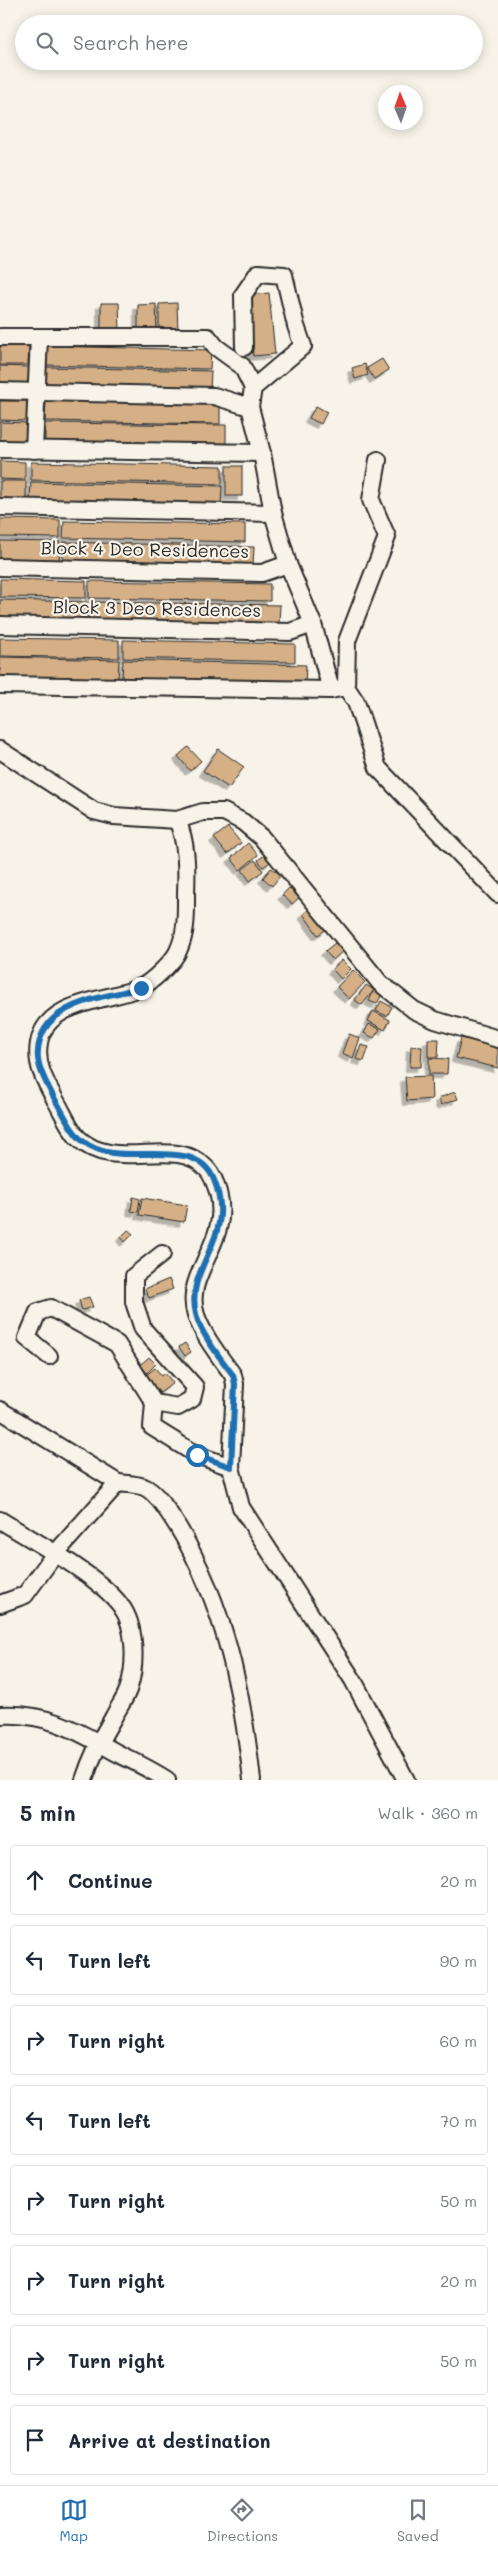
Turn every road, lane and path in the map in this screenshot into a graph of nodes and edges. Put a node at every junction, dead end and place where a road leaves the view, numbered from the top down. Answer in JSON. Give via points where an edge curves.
{"nodes":[{"id":1,"x":0,"y":337,"type":"edge"},
{"id":2,"x":39,"y":337,"type":"junction"},
{"id":3,"x":244,"y":347,"type":"dead end"},
{"id":4,"x":253,"y":388,"type":"junction"},
{"id":5,"x":0,"y":391,"type":"edge"},
{"id":6,"x":36,"y":392,"type":"junction"},
{"id":7,"x":250,"y":407,"type":"junction"},
{"id":8,"x":0,"y":449,"type":"edge"},
{"id":9,"x":34,"y":450,"type":"junction"},
{"id":10,"x":262,"y":453,"type":"junction"},
{"id":11,"x":378,"y":460,"type":"dead end"},
{"id":12,"x":0,"y":507,"type":"edge"},
{"id":13,"x":273,"y":513,"type":"junction"},
{"id":14,"x":288,"y":564,"type":"junction"},
{"id":15,"x":0,"y":567,"type":"edge"},
{"id":16,"x":313,"y":624,"type":"junction"},
{"id":17,"x":0,"y":626,"type":"edge"},
{"id":18,"x":0,"y":685,"type":"edge"},
{"id":19,"x":339,"y":689,"type":"junction"},
{"id":20,"x":0,"y":750,"type":"edge"},
{"id":21,"x":177,"y":820,"type":"junction"},
{"id":22,"x":498,"y":894,"type":"edge"},
{"id":23,"x":498,"y":1039,"type":"edge"},
{"id":24,"x":162,"y":1254,"type":"dead end"},
{"id":25,"x":49,"y":1356,"type":"dead end"},
{"id":26,"x":154,"y":1403,"type":"junction"},
{"id":27,"x":0,"y":1410,"type":"edge"},
{"id":28,"x":231,"y":1467,"type":"junction"},
{"id":29,"x":118,"y":1483,"type":"junction"},
{"id":30,"x":0,"y":1520,"type":"edge"},
{"id":31,"x":54,"y":1555,"type":"junction"},
{"id":32,"x":0,"y":1604,"type":"edge"},
{"id":33,"x":0,"y":1715,"type":"edge"},
{"id":34,"x":98,"y":1743,"type":"junction"},
{"id":35,"x":84,"y":1780,"type":"edge"},
{"id":36,"x":167,"y":1780,"type":"edge"},
{"id":37,"x":252,"y":1780,"type":"edge"},
{"id":38,"x":406,"y":1780,"type":"edge"}],
"edges":[{"from":1,"to":2,"type":"street"},
{"from":2,"to":4,"type":"street","via":[[208,337],[242,366]]},
{"from":2,"to":6,"type":"street"},
{"from":3,"to":4,"type":"street","via":[[243,295],[258,273],[284,275],[304,346]]},
{"from":4,"to":7,"type":"street"},
{"from":5,"to":6,"type":"street"},
{"from":6,"to":7,"type":"street","via":[[214,396]]},
{"from":6,"to":9,"type":"street"},
{"from":7,"to":10,"type":"street"},
{"from":8,"to":9,"type":"street"},
{"from":9,"to":10,"type":"street"},
{"from":10,"to":13,"type":"street"},
{"from":11,"to":19,"type":"street","via":[[371,500],[386,537],[347,641]]},
{"from":12,"to":13,"type":"street"},
{"from":13,"to":14,"type":"street"},
{"from":14,"to":15,"type":"street","name":"Block 4 Deo Residences","via":[[262,573]]},
{"from":14,"to":16,"type":"street"},
{"from":16,"to":17,"type":"street","name":"Block 3 Deo Residences","via":[[290,632]]},
{"from":16,"to":19,"type":"street"},
{"from":18,"to":19,"type":"street"},
{"from":19,"to":22,"type":"street","via":[[356,702],[378,768]]},
{"from":20,"to":21,"type":"street","via":[[94,811],[114,816]]},
{"from":21,"to":23,"type":"street","via":[[203,812],[224,812],[243,822],[262,838],[380,983],[414,1010],[435,1020]]},
{"from":21,"to":28,"type":"street","via":[[182,831],[187,872],[186,925],[178,952],[141,988],[94,1000],[55,1017],[42,1034],[38,1061],[47,1086],[69,1125],[85,1144],[120,1156],[178,1154],[196,1159],[214,1178],[219,1197],[218,1235],[199,1273],[194,1297],[196,1315],[233,1375],[235,1384]]},
{"from":24,"to":26,"type":"street","via":[[134,1276],[134,1302],[143,1329],[195,1387],[192,1399],[178,1407]]},
{"from":25,"to":26,"type":"street","via":[[27,1338],[38,1312],[51,1308],[117,1344]]},
{"from":26,"to":28,"type":"street","via":[[152,1427],[197,1455]]},
{"from":27,"to":29,"type":"street"},
{"from":28,"to":38,"type":"street","via":[[241,1507],[353,1680]]},
{"from":29,"to":31,"type":"street"},
{"from":29,"to":37,"type":"street","via":[[146,1487],[166,1508],[198,1562],[226,1636],[244,1714]]},
{"from":30,"to":31,"type":"street"},
{"from":31,"to":32,"type":"street","via":[[25,1595]]},
{"from":31,"to":34,"type":"street","via":[[90,1577],[122,1607],[129,1628],[134,1650],[128,1689]]},
{"from":33,"to":34,"type":"street","via":[[22,1714],[51,1720]]},
{"from":34,"to":35,"type":"street"},
{"from":34,"to":36,"type":"street"}]}
